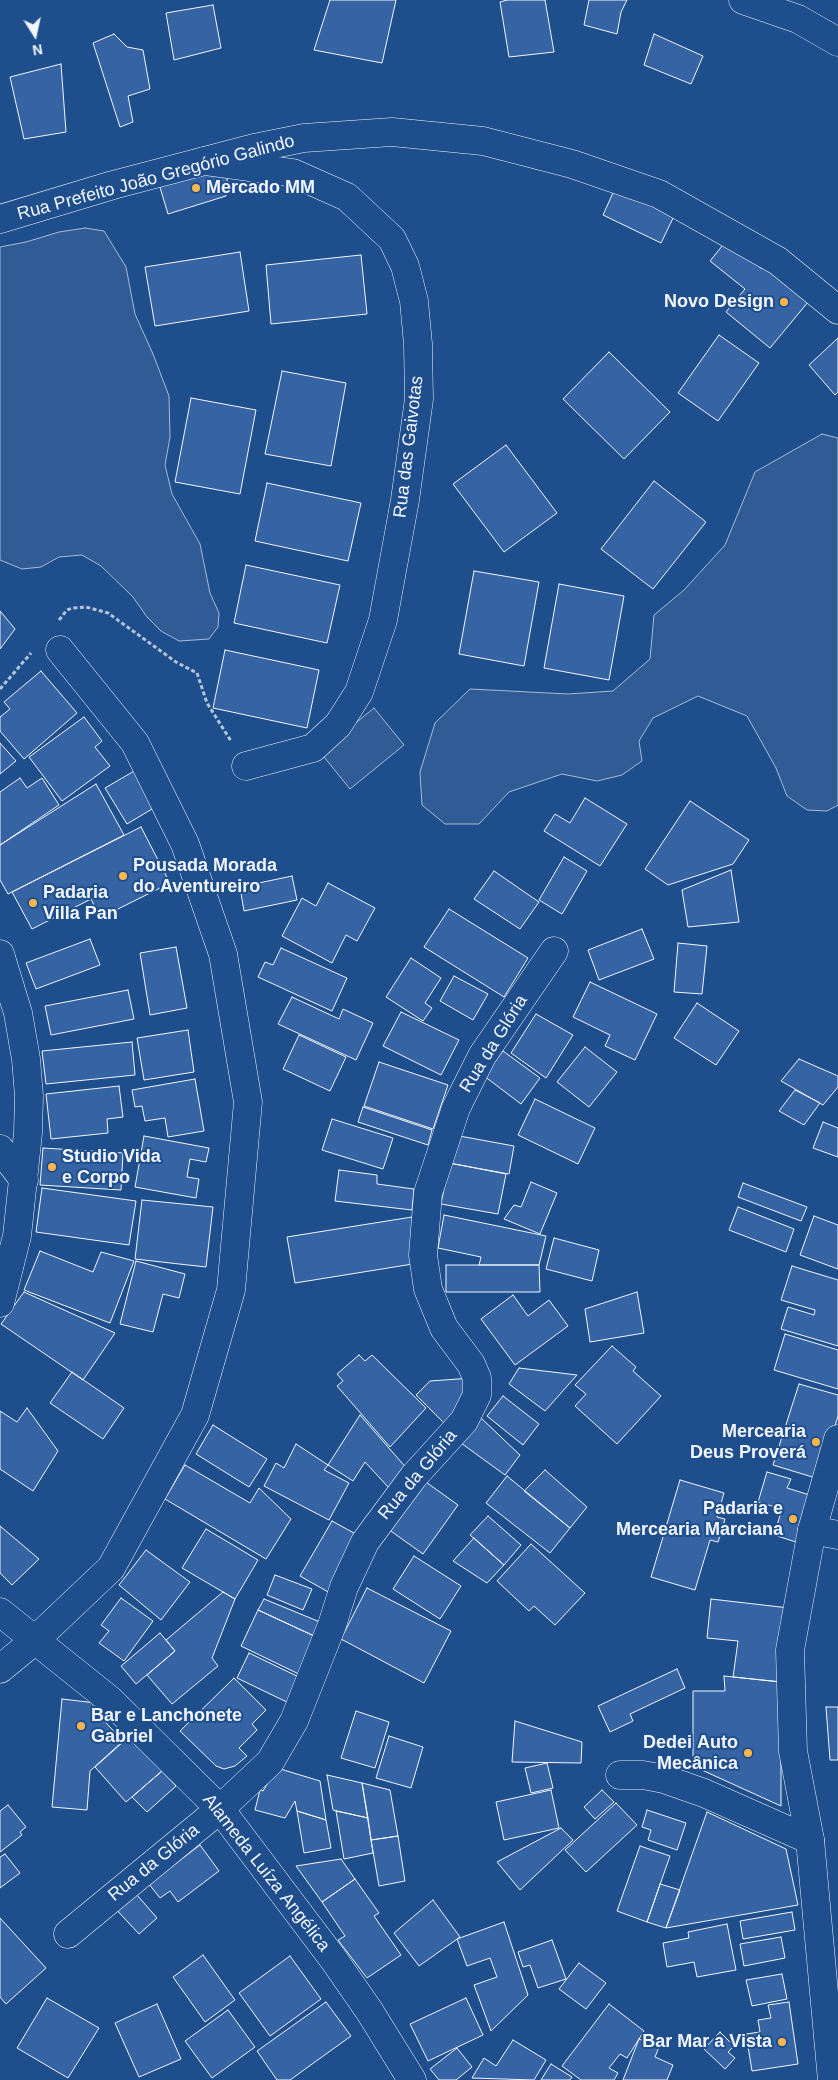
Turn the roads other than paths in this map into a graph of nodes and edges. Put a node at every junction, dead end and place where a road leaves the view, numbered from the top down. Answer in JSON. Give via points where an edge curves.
{"nodes":[{"id":1,"x":743,"y":0,"type":"edge"},
{"id":2,"x":838,"y":42,"type":"edge"},
{"id":3,"x":204,"y":161,"type":"junction"},
{"id":4,"x":0,"y":219,"type":"edge"},
{"id":5,"x":838,"y":310,"type":"edge"},
{"id":6,"x":60,"y":650,"type":"dead end"},
{"id":7,"x":246,"y":766,"type":"road end"},
{"id":8,"x":554,"y":951,"type":"dead end"},
{"id":9,"x":0,"y":954,"type":"edge"},
{"id":10,"x":0,"y":1149,"type":"edge"},
{"id":11,"x":24,"y":1180,"type":"junction"},
{"id":12,"x":0,"y":1302,"type":"edge"},
{"id":13,"x":838,"y":1439,"type":"edge"},
{"id":14,"x":825,"y":1532,"type":"edge"},
{"id":15,"x":0,"y":1612,"type":"edge"},
{"id":16,"x":34,"y":1641,"type":"junction"},
{"id":17,"x":0,"y":1669,"type":"edge"},
{"id":18,"x":620,"y":1775,"type":"dead end"},
{"id":19,"x":220,"y":1809,"type":"junction"},
{"id":20,"x":810,"y":1840,"type":"junction"},
{"id":21,"x":68,"y":1934,"type":"dead end"},
{"id":22,"x":412,"y":2080,"type":"edge"},
{"id":23,"x":832,"y":2080,"type":"edge"}],
"edges":[{"from":1,"to":2,"type":"street","via":[[798,19]]},
{"from":3,"to":4,"type":"street","name":"Rua Prefeito João Gregório Galindo"},
{"from":3,"to":5,"type":"street","name":"Rua Prefeito João Gregório Galindo","via":[[304,138],[382,133],[483,141],[572,164],[659,194],[778,261]]},
{"from":3,"to":7,"type":"street","name":"Rua das Gaivotas","via":[[293,173],[347,197],[392,239],[405,266],[414,301],[418,344],[419,399],[405,500],[383,620],[358,692],[338,724],[313,748]]},
{"from":6,"to":16,"type":"street","via":[[135,743],[185,844],[224,954],[248,1102],[232,1290],[195,1415],[111,1568]]},
{"from":8,"to":19,"type":"street","name":"Rua da Glória","via":[[482,1056],[456,1108],[428,1193],[422,1255],[428,1289],[444,1328],[471,1364],[477,1378],[477,1395],[464,1421],[414,1476],[365,1542],[344,1587],[294,1721],[270,1762]]},
{"from":9,"to":11,"type":"street","via":[[18,1013],[26,1060],[29,1115]]},
{"from":10,"to":11,"type":"street"},
{"from":11,"to":12,"type":"street","via":[[17,1236]]},
{"from":13,"to":14,"type":"street"},
{"from":14,"to":20,"type":"street","via":[[790,1650],[793,1751]]},
{"from":15,"to":16,"type":"street","name":"Alameda Luíza Angélica"},
{"from":16,"to":17,"type":"street"},
{"from":16,"to":19,"type":"street","name":"Alameda Luíza Angélica","via":[[110,1700]]},
{"from":18,"to":20,"type":"street","via":[[643,1775],[672,1782]]},
{"from":19,"to":21,"type":"street","name":"Rua da Glória"},
{"from":19,"to":22,"type":"street","name":"Alameda Luíza Angélica","via":[[339,1968]]},
{"from":20,"to":23,"type":"street"}]}
